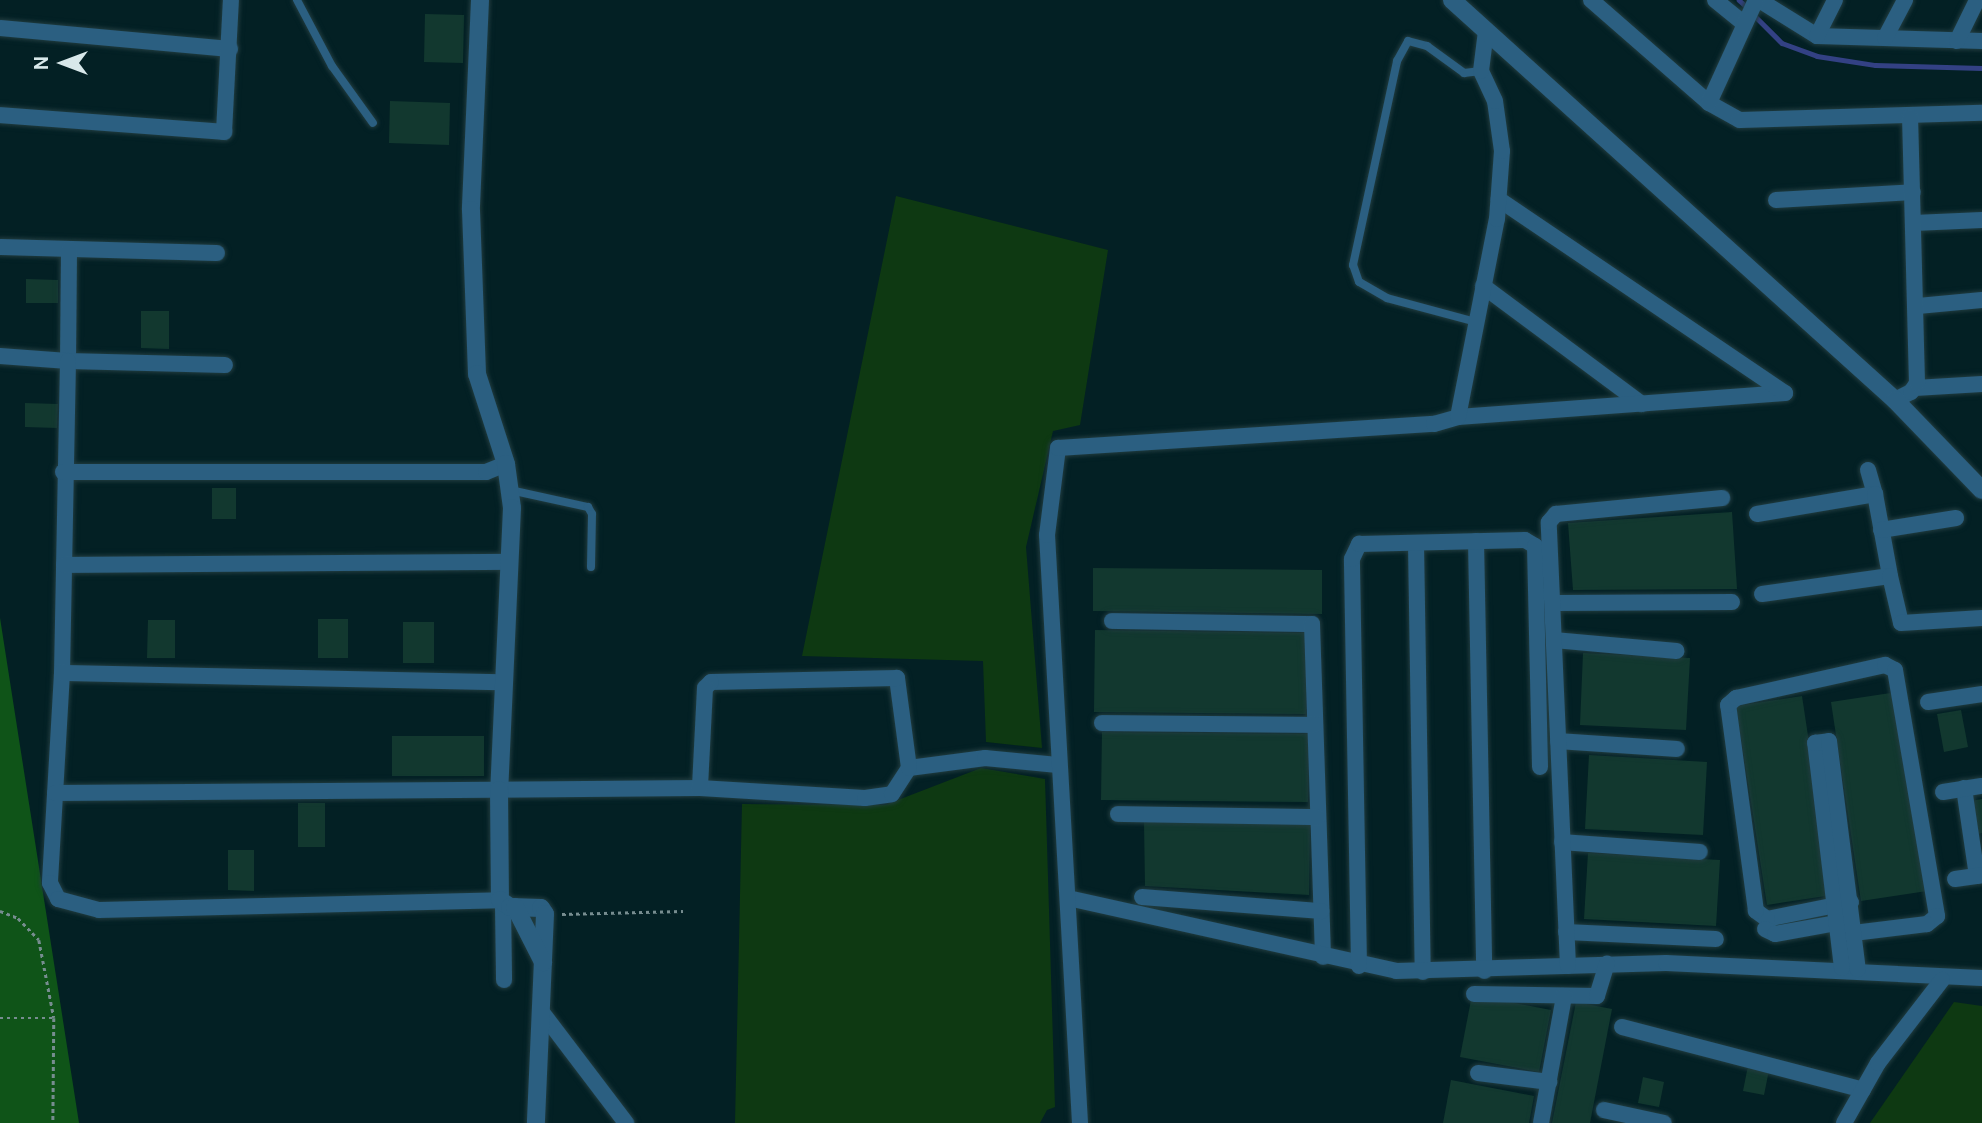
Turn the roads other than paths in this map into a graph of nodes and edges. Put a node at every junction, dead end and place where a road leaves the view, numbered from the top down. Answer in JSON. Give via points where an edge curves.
{"nodes":[{"id":1,"x":231,"y":0,"type":"edge"},
{"id":2,"x":297,"y":0,"type":"edge"},
{"id":3,"x":480,"y":0,"type":"edge"},
{"id":4,"x":1452,"y":0,"type":"edge"},
{"id":5,"x":1591,"y":0,"type":"edge"},
{"id":6,"x":1715,"y":0,"type":"edge"},
{"id":7,"x":1757,"y":0,"type":"edge"},
{"id":8,"x":1835,"y":0,"type":"edge"},
{"id":9,"x":1905,"y":0,"type":"edge"},
{"id":10,"x":1977,"y":0,"type":"edge"},
{"id":11,"x":1745,"y":24,"type":"junction"},
{"id":12,"x":0,"y":28,"type":"edge"},
{"id":13,"x":1486,"y":31,"type":"junction"},
{"id":14,"x":1817,"y":36,"type":"junction"},
{"id":15,"x":1885,"y":38,"type":"junction"},
{"id":16,"x":1957,"y":41,"type":"junction"},
{"id":17,"x":1982,"y":41,"type":"edge"},
{"id":18,"x":230,"y":49,"type":"junction"},
{"id":19,"x":1481,"y":71,"type":"junction"},
{"id":20,"x":1709,"y":103,"type":"junction"},
{"id":21,"x":1982,"y":113,"type":"edge"},
{"id":22,"x":0,"y":115,"type":"edge"},
{"id":23,"x":1910,"y":117,"type":"junction"},
{"id":24,"x":373,"y":122,"type":"dead end"},
{"id":25,"x":1913,"y":192,"type":"junction"},
{"id":26,"x":1499,"y":199,"type":"junction"},
{"id":27,"x":1776,"y":200,"type":"dead end"},
{"id":28,"x":1982,"y":219,"type":"edge"},
{"id":29,"x":1914,"y":223,"type":"junction"},
{"id":30,"x":0,"y":247,"type":"edge"},
{"id":31,"x":69,"y":249,"type":"junction"},
{"id":32,"x":217,"y":253,"type":"dead end"},
{"id":33,"x":1483,"y":286,"type":"junction"},
{"id":34,"x":1982,"y":300,"type":"edge"},
{"id":35,"x":1918,"y":306,"type":"junction"},
{"id":36,"x":1476,"y":322,"type":"junction"},
{"id":37,"x":0,"y":356,"type":"edge"},
{"id":38,"x":68,"y":361,"type":"junction"},
{"id":39,"x":225,"y":365,"type":"dead end"},
{"id":40,"x":1982,"y":384,"type":"edge"},
{"id":41,"x":1915,"y":388,"type":"junction"},
{"id":42,"x":1895,"y":400,"type":"junction"},
{"id":43,"x":1642,"y":404,"type":"junction"},
{"id":44,"x":1458,"y":417,"type":"junction"},
{"id":45,"x":506,"y":464,"type":"junction"},
{"id":46,"x":1868,"y":470,"type":"dead end"},
{"id":47,"x":63,"y":472,"type":"junction"},
{"id":48,"x":510,"y":490,"type":"junction"},
{"id":49,"x":1982,"y":491,"type":"edge"},
{"id":50,"x":1875,"y":494,"type":"junction"},
{"id":51,"x":1722,"y":498,"type":"dead end"},
{"id":52,"x":1757,"y":514,"type":"dead end"},
{"id":53,"x":1956,"y":518,"type":"dead end"},
{"id":54,"x":1881,"y":530,"type":"junction"},
{"id":55,"x":1476,"y":541,"type":"junction"},
{"id":56,"x":1416,"y":543,"type":"junction"},
{"id":57,"x":510,"y":562,"type":"junction"},
{"id":58,"x":64,"y":565,"type":"junction"},
{"id":59,"x":592,"y":567,"type":"dead end"},
{"id":60,"x":1890,"y":576,"type":"junction"},
{"id":61,"x":1762,"y":594,"type":"dead end"},
{"id":62,"x":1732,"y":602,"type":"dead end"},
{"id":63,"x":1556,"y":603,"type":"junction"},
{"id":64,"x":1982,"y":618,"type":"edge"},
{"id":65,"x":1112,"y":621,"type":"dead end"},
{"id":66,"x":1554,"y":640,"type":"junction"},
{"id":67,"x":1678,"y":651,"type":"dead end"},
{"id":68,"x":62,"y":673,"type":"junction"},
{"id":69,"x":504,"y":682,"type":"junction"},
{"id":70,"x":1982,"y":694,"type":"edge"},
{"id":71,"x":1928,"y":702,"type":"dead end"},
{"id":72,"x":1102,"y":723,"type":"dead end"},
{"id":73,"x":1314,"y":724,"type":"junction"},
{"id":74,"x":1558,"y":741,"type":"junction"},
{"id":75,"x":1677,"y":750,"type":"dead end"},
{"id":76,"x":1058,"y":765,"type":"junction"},
{"id":77,"x":1540,"y":767,"type":"dead end"},
{"id":78,"x":909,"y":768,"type":"junction"},
{"id":79,"x":1982,"y":786,"type":"edge"},
{"id":80,"x":700,"y":788,"type":"junction"},
{"id":81,"x":1964,"y":788,"type":"junction"},
{"id":82,"x":499,"y":790,"type":"junction"},
{"id":83,"x":1943,"y":792,"type":"dead end"},
{"id":84,"x":55,"y":793,"type":"junction"},
{"id":85,"x":1118,"y":814,"type":"dead end"},
{"id":86,"x":1318,"y":817,"type":"junction"},
{"id":87,"x":1562,"y":842,"type":"junction"},
{"id":88,"x":1700,"y":852,"type":"dead end"},
{"id":89,"x":1980,"y":875,"type":"edge"},
{"id":90,"x":1955,"y":879,"type":"dead end"},
{"id":91,"x":1142,"y":897,"type":"dead end"},
{"id":92,"x":1068,"y":898,"type":"junction"},
{"id":93,"x":1843,"y":903,"type":"junction"},
{"id":94,"x":506,"y":904,"type":"junction"},
{"id":95,"x":1321,"y":911,"type":"junction"},
{"id":96,"x":1837,"y":923,"type":"junction"},
{"id":97,"x":1765,"y":929,"type":"dead end"},
{"id":98,"x":1566,"y":932,"type":"junction"},
{"id":99,"x":1854,"y":933,"type":"junction"},
{"id":100,"x":1716,"y":939,"type":"dead end"},
{"id":101,"x":1323,"y":957,"type":"junction"},
{"id":102,"x":543,"y":962,"type":"junction"},
{"id":103,"x":1607,"y":964,"type":"junction"},
{"id":104,"x":1359,"y":966,"type":"junction"},
{"id":105,"x":1568,"y":966,"type":"junction"},
{"id":106,"x":1850,"y":969,"type":"junction"},
{"id":107,"x":1484,"y":971,"type":"junction"},
{"id":108,"x":1423,"y":972,"type":"junction"},
{"id":109,"x":1982,"y":978,"type":"edge"},
{"id":110,"x":1942,"y":979,"type":"junction"},
{"id":111,"x":504,"y":980,"type":"dead end"},
{"id":112,"x":1474,"y":994,"type":"dead end"},
{"id":113,"x":1564,"y":996,"type":"junction"},
{"id":114,"x":541,"y":1011,"type":"junction"},
{"id":115,"x":1622,"y":1027,"type":"dead end"},
{"id":116,"x":1478,"y":1073,"type":"dead end"},
{"id":117,"x":1549,"y":1082,"type":"junction"},
{"id":118,"x":1863,"y":1090,"type":"junction"},
{"id":119,"x":1604,"y":1110,"type":"dead end"},
{"id":120,"x":536,"y":1123,"type":"edge"},
{"id":121,"x":626,"y":1123,"type":"edge"},
{"id":122,"x":1080,"y":1123,"type":"edge"},
{"id":123,"x":1541,"y":1123,"type":"edge"},
{"id":124,"x":1664,"y":1123,"type":"edge"},
{"id":125,"x":1844,"y":1123,"type":"edge"}],
"edges":[{"from":1,"to":18,"type":"street"},
{"from":2,"to":24,"type":"lane","via":[[332,66]]},
{"from":3,"to":45,"type":"street","via":[[471,211],[477,374]]},
{"from":4,"to":13,"type":"street"},
{"from":5,"to":20,"type":"street"},
{"from":6,"to":11,"type":"street"},
{"from":7,"to":11,"type":"street"},
{"from":7,"to":14,"type":"street"},
{"from":8,"to":14,"type":"street"},
{"from":9,"to":15,"type":"street"},
{"from":10,"to":16,"type":"street"},
{"from":11,"to":20,"type":"street"},
{"from":12,"to":18,"type":"street"},
{"from":13,"to":19,"type":"street"},
{"from":13,"to":42,"type":"street"},
{"from":14,"to":15,"type":"street"},
{"from":15,"to":16,"type":"street"},
{"from":16,"to":17,"type":"street"},
{"from":18,"to":22,"type":"street","via":[[228,126],[220,134]]},
{"from":19,"to":26,"type":"street","via":[[1494,100],[1502,150]]},
{"from":19,"to":36,"type":"lane","via":[[1464,73],[1427,46],[1408,41],[1397,61],[1353,265],[1359,282],[1387,298]]},
{"from":20,"to":23,"type":"street","via":[[1740,120]]},
{"from":21,"to":23,"type":"street"},
{"from":23,"to":25,"type":"street"},
{"from":25,"to":27,"type":"street"},
{"from":25,"to":29,"type":"street"},
{"from":26,"to":33,"type":"street"},
{"from":26,"to":43,"type":"street","via":[[1785,393]]},
{"from":28,"to":29,"type":"street"},
{"from":29,"to":35,"type":"street"},
{"from":30,"to":31,"type":"street"},
{"from":31,"to":32,"type":"street"},
{"from":31,"to":38,"type":"street"},
{"from":33,"to":36,"type":"street"},
{"from":33,"to":43,"type":"street"},
{"from":34,"to":35,"type":"street"},
{"from":35,"to":41,"type":"street"},
{"from":36,"to":44,"type":"street"},
{"from":37,"to":38,"type":"street"},
{"from":38,"to":39,"type":"street"},
{"from":38,"to":47,"type":"street"},
{"from":40,"to":41,"type":"street"},
{"from":41,"to":42,"type":"street"},
{"from":42,"to":49,"type":"street"},
{"from":43,"to":44,"type":"street"},
{"from":44,"to":76,"type":"street","via":[[1434,424],[1058,447],[1048,535]]},
{"from":45,"to":47,"type":"street","via":[[486,472]]},
{"from":45,"to":48,"type":"street"},
{"from":46,"to":50,"type":"street"},
{"from":47,"to":58,"type":"street"},
{"from":48,"to":57,"type":"street"},
{"from":48,"to":59,"type":"lane","via":[[588,508],[593,514]]},
{"from":50,"to":52,"type":"street"},
{"from":50,"to":54,"type":"street"},
{"from":51,"to":63,"type":"street","via":[[1556,514],[1549,522]]},
{"from":53,"to":54,"type":"street"},
{"from":54,"to":60,"type":"street"},
{"from":55,"to":56,"type":"street"},
{"from":55,"to":77,"type":"street","via":[[1525,540],[1535,546]]},
{"from":55,"to":107,"type":"street"},
{"from":56,"to":104,"type":"street","via":[[1359,544],[1352,559]]},
{"from":56,"to":108,"type":"street"},
{"from":57,"to":58,"type":"street"},
{"from":57,"to":69,"type":"street"},
{"from":58,"to":68,"type":"street"},
{"from":60,"to":61,"type":"street"},
{"from":60,"to":64,"type":"street","via":[[1901,623]]},
{"from":62,"to":63,"type":"street"},
{"from":63,"to":66,"type":"street"},
{"from":65,"to":73,"type":"street","via":[[1312,624]]},
{"from":66,"to":67,"type":"street"},
{"from":66,"to":74,"type":"street"},
{"from":68,"to":69,"type":"street"},
{"from":68,"to":84,"type":"street"},
{"from":69,"to":82,"type":"street"},
{"from":70,"to":71,"type":"street"},
{"from":72,"to":73,"type":"street"},
{"from":73,"to":86,"type":"street"},
{"from":74,"to":75,"type":"street"},
{"from":74,"to":87,"type":"street"},
{"from":76,"to":78,"type":"street","via":[[985,758]]},
{"from":76,"to":92,"type":"street"},
{"from":78,"to":80,"type":"street","via":[[892,794],[865,798]]},
{"from":78,"to":80,"type":"street","via":[[897,678],[719,679],[705,688]]},
{"from":79,"to":81,"type":"street"},
{"from":80,"to":82,"type":"street"},
{"from":81,"to":83,"type":"street"},
{"from":81,"to":89,"type":"street"},
{"from":82,"to":84,"type":"street"},
{"from":82,"to":94,"type":"street"},
{"from":84,"to":94,"type":"street","via":[[50,883],[58,899],[99,909]]},
{"from":85,"to":86,"type":"street"},
{"from":86,"to":95,"type":"street"},
{"from":87,"to":88,"type":"street"},
{"from":87,"to":98,"type":"street"},
{"from":89,"to":90,"type":"street"},
{"from":91,"to":95,"type":"street"},
{"from":92,"to":101,"type":"street"},
{"from":92,"to":122,"type":"street"},
{"from":93,"to":93,"type":"street","via":[[1815,743],[1829,741]]},
{"from":93,"to":96,"type":"street"},
{"from":93,"to":99,"type":"street"},
{"from":93,"to":99,"type":"street","via":[[1767,919],[1756,911],[1728,705],[1736,698],[1885,665],[1895,670],[1937,916],[1927,923]]},
{"from":94,"to":102,"type":"street"},
{"from":94,"to":102,"type":"street","via":[[541,908],[545,914]]},
{"from":94,"to":111,"type":"street"},
{"from":95,"to":101,"type":"street"},
{"from":96,"to":97,"type":"street","via":[[1775,934]]},
{"from":96,"to":106,"type":"street"},
{"from":98,"to":100,"type":"street"},
{"from":98,"to":105,"type":"street"},
{"from":99,"to":106,"type":"street"},
{"from":101,"to":104,"type":"street"},
{"from":102,"to":114,"type":"street"},
{"from":103,"to":105,"type":"street"},
{"from":103,"to":106,"type":"street"},
{"from":103,"to":113,"type":"street","via":[[1599,995]]},
{"from":104,"to":108,"type":"street"},
{"from":105,"to":107,"type":"street"},
{"from":106,"to":110,"type":"street"},
{"from":107,"to":108,"type":"street"},
{"from":109,"to":110,"type":"street"},
{"from":110,"to":118,"type":"street"},
{"from":112,"to":113,"type":"street"},
{"from":113,"to":117,"type":"street"},
{"from":114,"to":120,"type":"street"},
{"from":114,"to":121,"type":"street"},
{"from":115,"to":118,"type":"street"},
{"from":116,"to":117,"type":"street"},
{"from":117,"to":123,"type":"street"},
{"from":118,"to":125,"type":"street"},
{"from":119,"to":124,"type":"street"}]}
